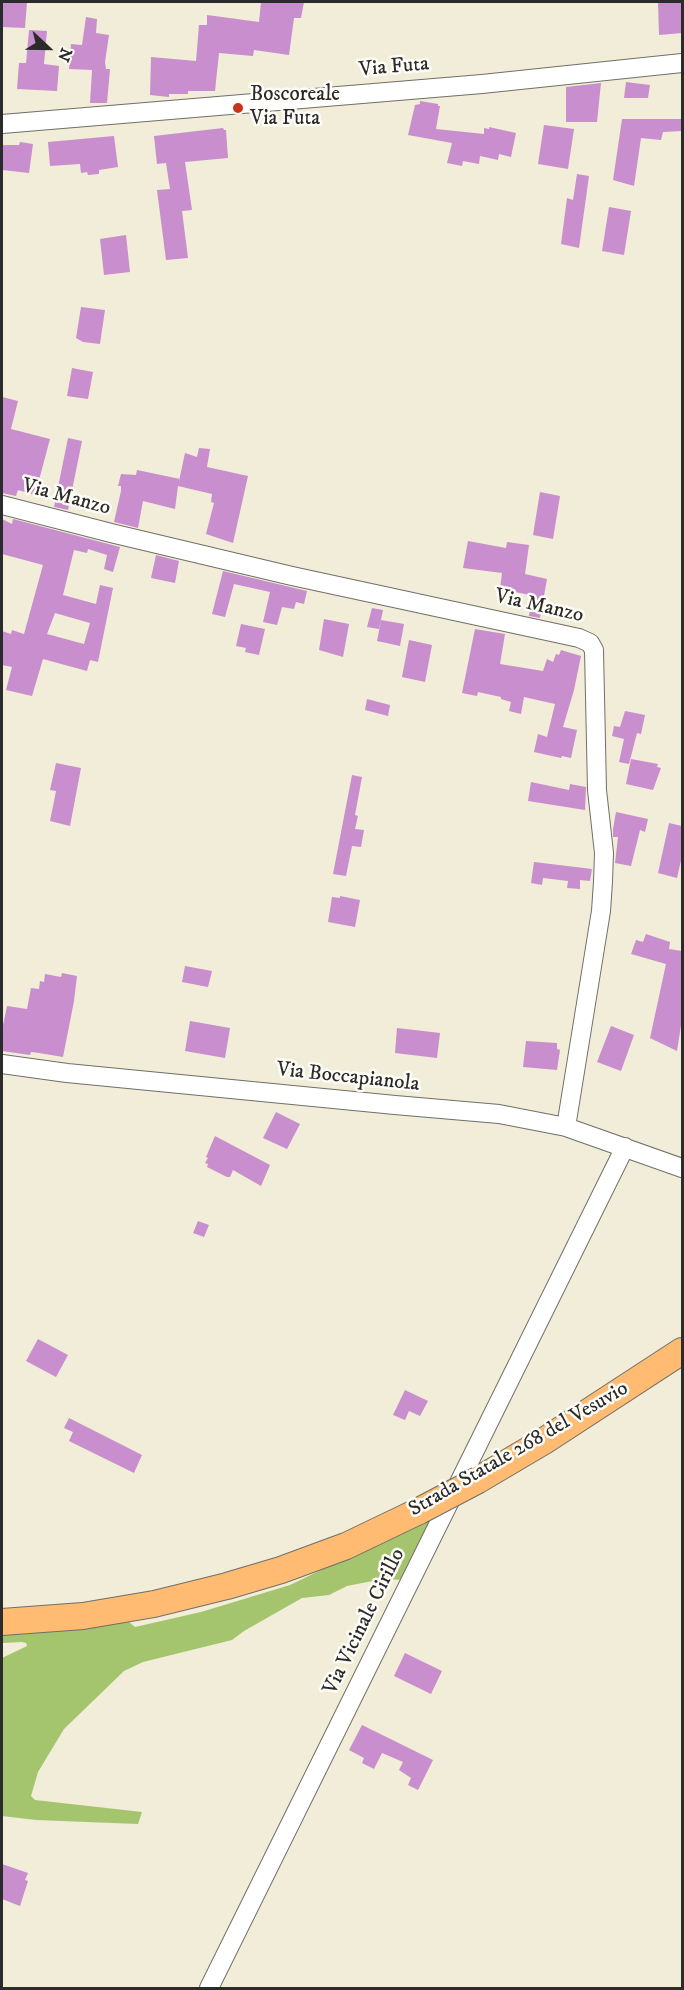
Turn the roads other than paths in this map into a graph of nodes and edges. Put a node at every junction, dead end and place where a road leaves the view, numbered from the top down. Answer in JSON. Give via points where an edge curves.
{"nodes":[{"id":1,"x":682,"y":63,"type":"edge"},
{"id":2,"x":2,"y":124,"type":"edge"},
{"id":3,"x":2,"y":505,"type":"edge"},
{"id":4,"x":2,"y":1064,"type":"edge"},
{"id":5,"x":566,"y":1127,"type":"junction"},
{"id":6,"x":625,"y":1147,"type":"junction"},
{"id":7,"x":682,"y":1168,"type":"edge"},
{"id":8,"x":682,"y":1350,"type":"edge"},
{"id":9,"x":2,"y":1622,"type":"edge"},
{"id":10,"x":209,"y":1989,"type":"edge"}],
"edges":[{"from":1,"to":2,"type":"street","name":"Via Futa","via":[[482,84]]},
{"from":3,"to":5,"type":"street","name":"Via Manzo","via":[[270,571],[590,643],[594,650],[603,882]]},
{"from":4,"to":5,"type":"street","name":"Via Boccapianola","via":[[499,1114]]},
{"from":5,"to":6,"type":"street","name":"Via Boccapianola"},
{"from":6,"to":7,"type":"street","name":"Via Boccapianola"},
{"from":6,"to":10,"type":"street","name":"Via Vicinale Cirillo"},
{"from":8,"to":9,"type":"highway","name":"Strada Statale 268 del Vesuvio","bridge":true,"via":[[544,1441],[419,1511],[345,1546],[281,1570],[154,1604],[83,1616]]}]}
